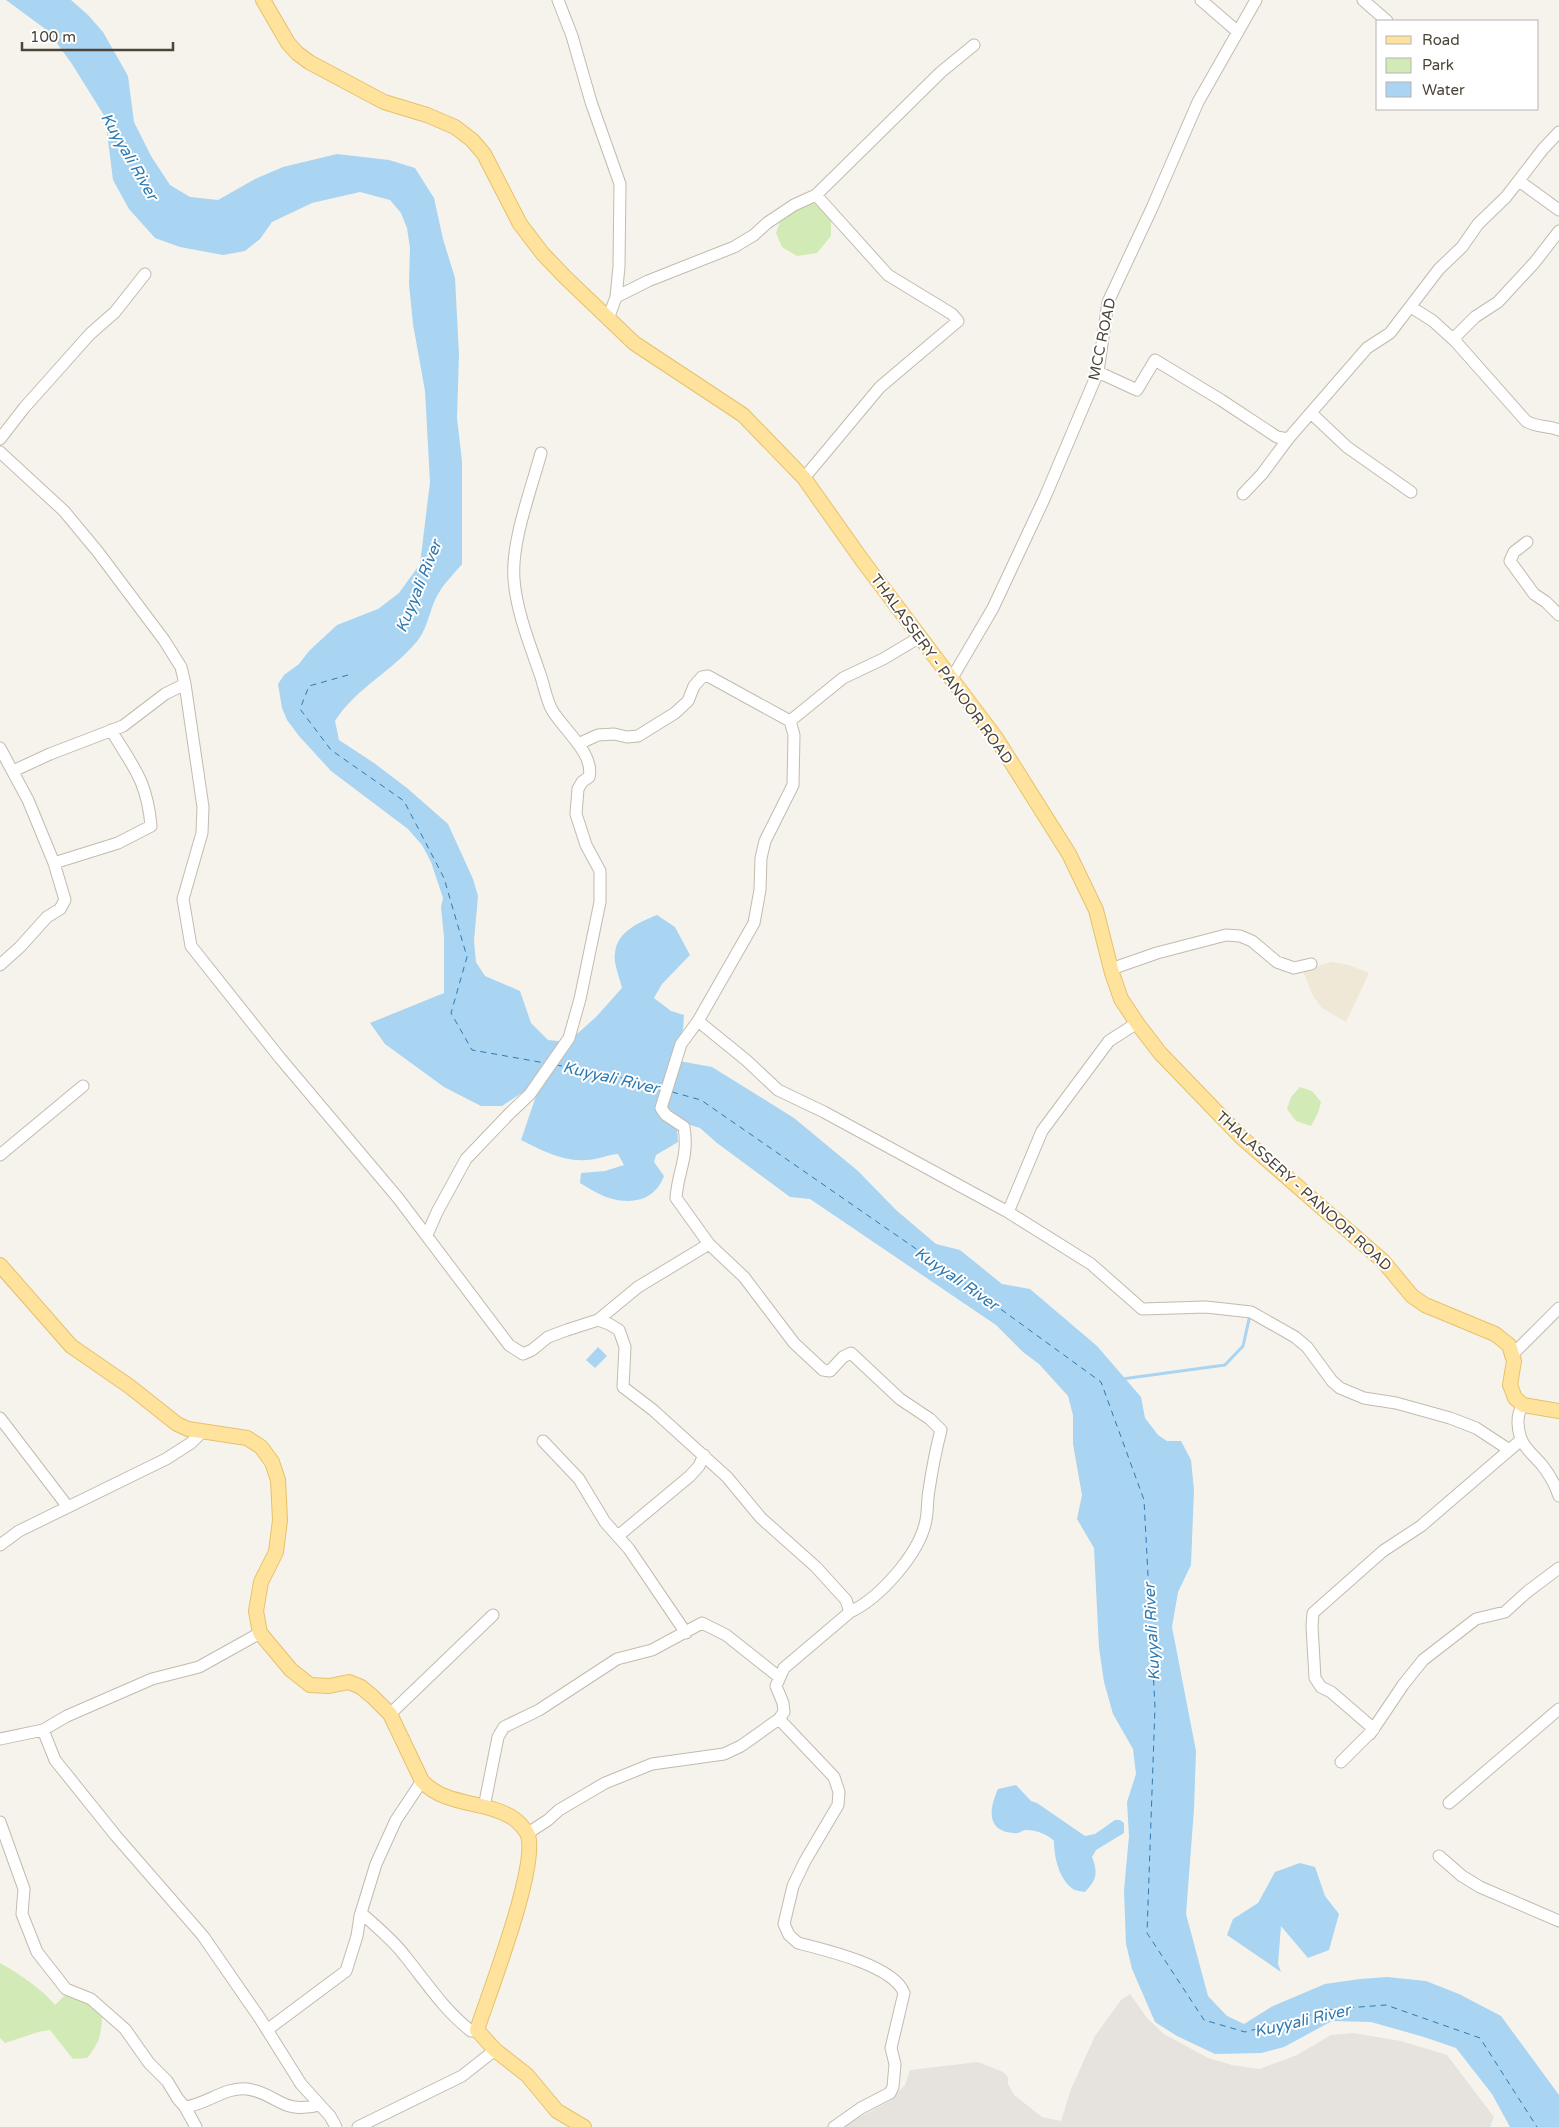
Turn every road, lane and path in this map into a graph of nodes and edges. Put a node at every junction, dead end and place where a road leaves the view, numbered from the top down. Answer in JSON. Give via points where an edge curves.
{"nodes":[{"id":1,"x":263,"y":0,"type":"edge"},
{"id":2,"x":558,"y":0,"type":"edge"},
{"id":3,"x":1201,"y":0,"type":"edge"},
{"id":4,"x":1256,"y":0,"type":"edge"},
{"id":5,"x":1363,"y":0,"type":"edge"},
{"id":6,"x":1386,"y":20,"type":"edge"},
{"id":7,"x":1238,"y":32,"type":"junction"},
{"id":8,"x":974,"y":45,"type":"dead end"},
{"id":9,"x":1559,"y":132,"type":"edge"},
{"id":10,"x":1519,"y":181,"type":"junction"},
{"id":11,"x":816,"y":195,"type":"junction"},
{"id":12,"x":1559,"y":210,"type":"edge"},
{"id":13,"x":1559,"y":231,"type":"edge"},
{"id":14,"x":145,"y":274,"type":"dead end"},
{"id":15,"x":616,"y":297,"type":"junction"},
{"id":16,"x":1411,"y":307,"type":"junction"},
{"id":17,"x":608,"y":319,"type":"junction"},
{"id":18,"x":1456,"y":342,"type":"junction"},
{"id":19,"x":1098,"y":372,"type":"junction"},
{"id":20,"x":1311,"y":412,"type":"junction"},
{"id":21,"x":1559,"y":430,"type":"edge"},
{"id":22,"x":0,"y":439,"type":"edge"},
{"id":23,"x":1288,"y":439,"type":"junction"},
{"id":24,"x":0,"y":452,"type":"edge"},
{"id":25,"x":541,"y":453,"type":"dead end"},
{"id":26,"x":804,"y":478,"type":"junction"},
{"id":27,"x":1411,"y":492,"type":"dead end"},
{"id":28,"x":1243,"y":494,"type":"dead end"},
{"id":29,"x":1527,"y":542,"type":"dead end"},
{"id":30,"x":1559,"y":615,"type":"edge"},
{"id":31,"x":920,"y":637,"type":"junction"},
{"id":32,"x":952,"y":678,"type":"junction"},
{"id":33,"x":185,"y":684,"type":"junction"},
{"id":34,"x":790,"y":721,"type":"junction"},
{"id":35,"x":111,"y":730,"type":"junction"},
{"id":36,"x":578,"y":744,"type":"junction"},
{"id":37,"x":0,"y":748,"type":"edge"},
{"id":38,"x":13,"y":771,"type":"junction"},
{"id":39,"x":54,"y":863,"type":"junction"},
{"id":40,"x":1311,"y":964,"type":"dead end"},
{"id":41,"x":0,"y":965,"type":"edge"},
{"id":42,"x":1111,"y":969,"type":"junction"},
{"id":43,"x":698,"y":1021,"type":"junction"},
{"id":44,"x":1137,"y":1023,"type":"junction"},
{"id":45,"x":83,"y":1086,"type":"dead end"},
{"id":46,"x":0,"y":1155,"type":"edge"},
{"id":47,"x":1008,"y":1212,"type":"junction"},
{"id":48,"x":427,"y":1235,"type":"junction"},
{"id":49,"x":709,"y":1244,"type":"junction"},
{"id":50,"x":0,"y":1265,"type":"edge"},
{"id":51,"x":1559,"y":1308,"type":"edge"},
{"id":52,"x":598,"y":1320,"type":"junction"},
{"id":53,"x":1512,"y":1355,"type":"junction"},
{"id":54,"x":1523,"y":1405,"type":"junction"},
{"id":55,"x":1559,"y":1411,"type":"edge"},
{"id":56,"x":0,"y":1418,"type":"edge"},
{"id":57,"x":203,"y":1431,"type":"junction"},
{"id":58,"x":1521,"y":1440,"type":"junction"},
{"id":59,"x":543,"y":1441,"type":"dead end"},
{"id":60,"x":1508,"y":1449,"type":"junction"},
{"id":61,"x":704,"y":1455,"type":"junction"},
{"id":62,"x":1559,"y":1496,"type":"edge"},
{"id":63,"x":68,"y":1507,"type":"junction"},
{"id":64,"x":618,"y":1536,"type":"junction"},
{"id":65,"x":0,"y":1545,"type":"edge"},
{"id":66,"x":1559,"y":1568,"type":"edge"},
{"id":67,"x":850,"y":1612,"type":"junction"},
{"id":68,"x":493,"y":1615,"type":"dead end"},
{"id":69,"x":260,"y":1633,"type":"junction"},
{"id":70,"x":686,"y":1633,"type":"junction"},
{"id":71,"x":779,"y":1677,"type":"junction"},
{"id":72,"x":1559,"y":1709,"type":"edge"},
{"id":73,"x":390,"y":1714,"type":"junction"},
{"id":74,"x":779,"y":1719,"type":"junction"},
{"id":75,"x":1374,"y":1729,"type":"junction"},
{"id":76,"x":43,"y":1730,"type":"junction"},
{"id":77,"x":0,"y":1739,"type":"edge"},
{"id":78,"x":1358,"y":1749,"type":"dead end"},
{"id":79,"x":1340,"y":1762,"type":"dead end"},
{"id":80,"x":422,"y":1781,"type":"junction"},
{"id":81,"x":1449,"y":1803,"type":"dead end"},
{"id":82,"x":484,"y":1807,"type":"junction"},
{"id":83,"x":0,"y":1822,"type":"edge"},
{"id":84,"x":528,"y":1833,"type":"junction"},
{"id":85,"x":1439,"y":1856,"type":"dead end"},
{"id":86,"x":361,"y":1914,"type":"junction"},
{"id":87,"x":1559,"y":1921,"type":"edge"},
{"id":88,"x":267,"y":2030,"type":"junction"},
{"id":89,"x":477,"y":2030,"type":"junction"},
{"id":90,"x":495,"y":2050,"type":"junction"},
{"id":91,"x":320,"y":2105,"type":"junction"},
{"id":92,"x":185,"y":2107,"type":"junction"},
{"id":93,"x":196,"y":2127,"type":"edge"},
{"id":94,"x":336,"y":2127,"type":"edge"},
{"id":95,"x":358,"y":2127,"type":"edge"},
{"id":96,"x":584,"y":2127,"type":"edge"},
{"id":97,"x":834,"y":2127,"type":"edge"}],
"edges":[{"from":1,"to":17,"type":"main road","name":"THALASSERY - PANOOR ROAD","via":[[288,43],[309,62],[384,102],[455,127],[472,140],[484,154],[520,224],[543,254]]},
{"from":2,"to":15,"type":"street","via":[[620,184]]},
{"from":3,"to":7,"type":"street"},
{"from":4,"to":7,"type":"street","name":"MCC ROAD"},
{"from":5,"to":6,"type":"street"},
{"from":7,"to":19,"type":"street","name":"MCC ROAD","via":[[1198,102],[1108,302]]},
{"from":8,"to":11,"type":"street","via":[[941,72]]},
{"from":9,"to":10,"type":"street"},
{"from":10,"to":12,"type":"street"},
{"from":10,"to":16,"type":"street","via":[[1439,269]]},
{"from":11,"to":15,"type":"street","via":[[794,205],[734,247]]},
{"from":11,"to":26,"type":"street","via":[[888,275],[952,314],[958,321],[880,387]]},
{"from":13,"to":18,"type":"street","via":[[1498,302],[1475,317],[1456,336]]},
{"from":14,"to":22,"type":"street","via":[[115,312],[90,334]]},
{"from":15,"to":17,"type":"street"},
{"from":16,"to":18,"type":"street"},
{"from":16,"to":20,"type":"street","via":[[1390,333],[1367,348],[1347,369]]},
{"from":17,"to":26,"type":"main road","name":"THALASSERY - PANOOR ROAD","via":[[640,348],[743,415]]},
{"from":18,"to":21,"type":"street","via":[[1526,421],[1535,427]]},
{"from":19,"to":23,"type":"street","via":[[1137,390],[1155,360],[1277,436]]},
{"from":19,"to":32,"type":"street","name":"MCC ROAD","via":[[993,608]]},
{"from":20,"to":23,"type":"street"},
{"from":20,"to":27,"type":"street","via":[[1347,447]]},
{"from":23,"to":28,"type":"street"},
{"from":24,"to":33,"type":"street","via":[[64,511],[98,552],[164,640],[181,668]]},
{"from":25,"to":36,"type":"street","via":[[516,546],[514,579],[522,619],[551,708]]},
{"from":26,"to":31,"type":"main road","name":"THALASSERY - PANOOR ROAD"},
{"from":29,"to":30,"type":"street","via":[[1514,552],[1510,562],[1534,594]]},
{"from":31,"to":32,"type":"main road","name":"THALASSERY - PANOOR ROAD"},
{"from":31,"to":34,"type":"street","via":[[844,678]]},
{"from":32,"to":42,"type":"main road","name":"THALASSERY - PANOOR ROAD","via":[[996,738],[1069,854],[1096,910]]},
{"from":33,"to":35,"type":"street","via":[[165,694],[123,726]]},
{"from":33,"to":48,"type":"street","via":[[203,807],[202,833],[183,899],[191,946]]},
{"from":34,"to":36,"type":"street","via":[[708,676],[702,677],[688,701],[675,713],[638,736],[598,735]]},
{"from":34,"to":43,"type":"street","via":[[794,735],[793,785],[765,842],[754,923]]},
{"from":35,"to":38,"type":"street"},
{"from":35,"to":39,"type":"street","via":[[136,768],[145,790],[151,826],[118,843]]},
{"from":36,"to":48,"type":"street","via":[[590,771],[578,789],[576,814],[586,845],[600,871],[600,894],[580,999],[569,1038],[530,1094],[466,1159]]},
{"from":37,"to":38,"type":"street"},
{"from":38,"to":39,"type":"street"},
{"from":39,"to":41,"type":"street","via":[[65,900],[63,905],[46,917]]},
{"from":40,"to":42,"type":"street","via":[[1294,968],[1277,962],[1240,936],[1226,935]]},
{"from":42,"to":44,"type":"main road","name":"THALASSERY - PANOOR ROAD","via":[[1121,999]]},
{"from":43,"to":47,"type":"street","via":[[778,1090]]},
{"from":43,"to":49,"type":"street","via":[[681,1044],[661,1108],[684,1127],[687,1143],[676,1198]]},
{"from":44,"to":47,"type":"street","via":[[1109,1041],[1042,1131]]},
{"from":44,"to":53,"type":"main road","name":"THALASSERY - PANOOR ROAD","via":[[1160,1053],[1241,1137],[1383,1261],[1412,1296],[1495,1334],[1509,1345]]},
{"from":45,"to":46,"type":"street"},
{"from":47,"to":60,"type":"street","via":[[1092,1264],[1142,1308],[1206,1307],[1251,1312],[1307,1347],[1340,1388],[1364,1398],[1450,1418],[1476,1428]]},
{"from":48,"to":52,"type":"street","via":[[509,1345],[523,1354],[548,1338]]},
{"from":49,"to":52,"type":"street","via":[[638,1286]]},
{"from":49,"to":67,"type":"street","via":[[744,1277],[794,1343],[823,1370],[830,1371],[843,1357],[852,1353],[900,1399],[941,1430],[926,1521],[919,1541],[890,1583]]},
{"from":50,"to":57,"type":"main road","via":[[71,1346],[177,1424]]},
{"from":51,"to":53,"type":"street"},
{"from":52,"to":61,"type":"street","via":[[619,1330],[622,1338],[625,1347],[623,1388]]},
{"from":53,"to":54,"type":"main road","via":[[1510,1385],[1515,1398]]},
{"from":54,"to":55,"type":"main road"},
{"from":54,"to":58,"type":"street","via":[[1518,1412],[1518,1436]]},
{"from":56,"to":63,"type":"street"},
{"from":57,"to":63,"type":"street","via":[[192,1443],[166,1459]]},
{"from":57,"to":69,"type":"main road","via":[[248,1438],[261,1447],[272,1462],[278,1480],[280,1520],[276,1552],[261,1582],[256,1611]]},
{"from":58,"to":60,"type":"street"},
{"from":58,"to":62,"type":"street","via":[[1554,1482]]},
{"from":59,"to":64,"type":"street","via":[[579,1479],[604,1522]]},
{"from":60,"to":75,"type":"street","via":[[1440,1510],[1383,1551],[1313,1612],[1315,1678],[1321,1687]]},
{"from":61,"to":64,"type":"street","via":[[690,1476]]},
{"from":61,"to":67,"type":"street","via":[[727,1477],[760,1518],[816,1567],[846,1600]]},
{"from":63,"to":65,"type":"street","via":[[19,1531]]},
{"from":64,"to":70,"type":"street"},
{"from":66,"to":75,"type":"street","via":[[1505,1612],[1476,1619],[1423,1660]]},
{"from":67,"to":71,"type":"street","via":[[791,1662]]},
{"from":68,"to":73,"type":"street"},
{"from":69,"to":73,"type":"main road","via":[[299,1678],[310,1685],[349,1682],[361,1687]]},
{"from":69,"to":76,"type":"street","via":[[200,1667],[152,1679],[67,1716]]},
{"from":70,"to":71,"type":"street","via":[[702,1623],[715,1628],[748,1650]]},
{"from":70,"to":82,"type":"street","via":[[652,1650],[617,1659],[539,1710],[504,1727],[498,1737]]},
{"from":71,"to":74,"type":"street","via":[[776,1686],[784,1712]]},
{"from":72,"to":81,"type":"street"},
{"from":73,"to":80,"type":"main road"},
{"from":74,"to":84,"type":"street","via":[[724,1754],[652,1764],[606,1783],[559,1810]]},
{"from":74,"to":97,"type":"street","via":[[834,1777],[839,1792],[838,1805],[793,1886],[784,1924],[789,1936],[798,1943],[874,1967],[900,1984],[904,1993],[891,2048],[895,2064],[890,2093]]},
{"from":75,"to":78,"type":"street"},
{"from":75,"to":79,"type":"street"},
{"from":76,"to":77,"type":"street"},
{"from":76,"to":88,"type":"street","via":[[55,1760],[203,1936]]},
{"from":80,"to":82,"type":"main road","via":[[429,1789],[452,1800]]},
{"from":80,"to":86,"type":"street","via":[[396,1820],[376,1864]]},
{"from":82,"to":84,"type":"main road","via":[[513,1818]]},
{"from":83,"to":92,"type":"street","via":[[24,1889],[22,1914],[37,1952],[66,1988],[91,1999],[125,2029]]},
{"from":84,"to":89,"type":"main road","via":[[530,1844],[524,1881]]},
{"from":85,"to":87,"type":"street","via":[[1480,1887]]},
{"from":86,"to":88,"type":"street","via":[[346,1971]]},
{"from":86,"to":89,"type":"street","via":[[404,1954],[457,2020],[471,2031]]},
{"from":88,"to":91,"type":"street","via":[[301,2084]]},
{"from":89,"to":90,"type":"main road"},
{"from":90,"to":95,"type":"street","via":[[462,2076]]},
{"from":90,"to":96,"type":"main road","via":[[527,2075],[557,2111]]},
{"from":91,"to":92,"type":"street","via":[[291,2108],[260,2092],[239,2089],[222,2092],[196,2106]]},
{"from":91,"to":94,"type":"street"},
{"from":92,"to":93,"type":"street"}]}
